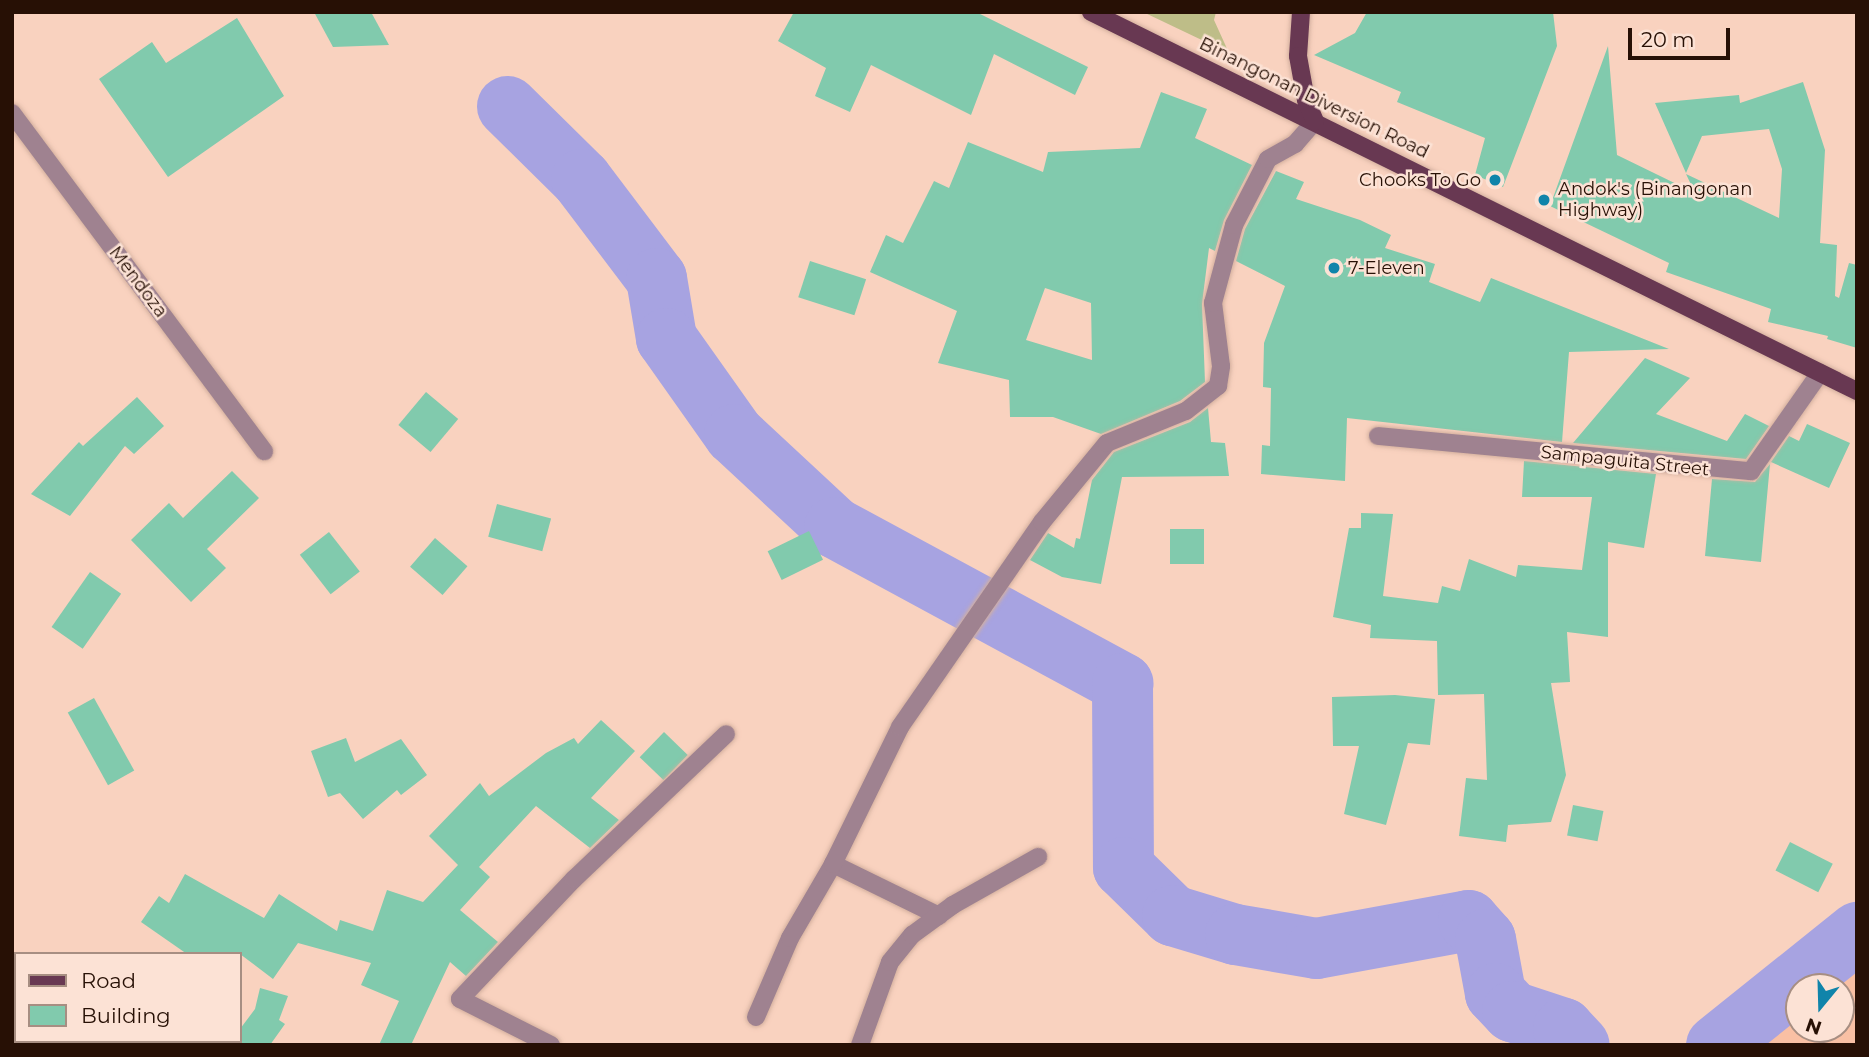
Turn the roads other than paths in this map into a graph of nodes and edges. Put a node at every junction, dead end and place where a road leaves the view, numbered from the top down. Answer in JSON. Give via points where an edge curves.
{"nodes":[{"id":1,"x":1091,"y":12,"type":"edge"},
{"id":2,"x":1301,"y":12,"type":"edge"},
{"id":3,"x":12,"y":113,"type":"edge"},
{"id":4,"x":1315,"y":121,"type":"junction"},
{"id":5,"x":1820,"y":373,"type":"junction"},
{"id":6,"x":1857,"y":391,"type":"edge"},
{"id":7,"x":1378,"y":436,"type":"dead end"},
{"id":8,"x":264,"y":452,"type":"dead end"},
{"id":9,"x":726,"y":734,"type":"dead end"},
{"id":10,"x":1038,"y":857,"type":"dead end"},
{"id":11,"x":833,"y":864,"type":"junction"},
{"id":12,"x":939,"y":916,"type":"junction"},
{"id":13,"x":755,"y":1017,"type":"dead end"},
{"id":14,"x":551,"y":1045,"type":"edge"},
{"id":15,"x":860,"y":1045,"type":"edge"}],
"edges":[{"from":1,"to":4,"type":"main road","name":"Binangonan Diversion Road"},
{"from":2,"to":4,"type":"main road","via":[[1298,56]]},
{"from":3,"to":8,"type":"street","name":"Mendoza"},
{"from":4,"to":5,"type":"main road","name":"Binangonan Diversion Road"},
{"from":4,"to":11,"type":"street","via":[[1295,144],[1268,159],[1234,225],[1213,303],[1218,386],[1186,411],[1107,443],[1080,472],[900,727]]},
{"from":5,"to":6,"type":"main road","name":"Binangonan Diversion Road"},
{"from":5,"to":7,"type":"street","name":"Sampaguita Street","via":[[1751,471]]},
{"from":9,"to":14,"type":"street","via":[[574,880],[460,999]]},
{"from":10,"to":12,"type":"street"},
{"from":11,"to":12,"type":"street"},
{"from":11,"to":13,"type":"street","via":[[790,938]]},
{"from":12,"to":15,"type":"street","via":[[912,935],[890,962]]}]}
